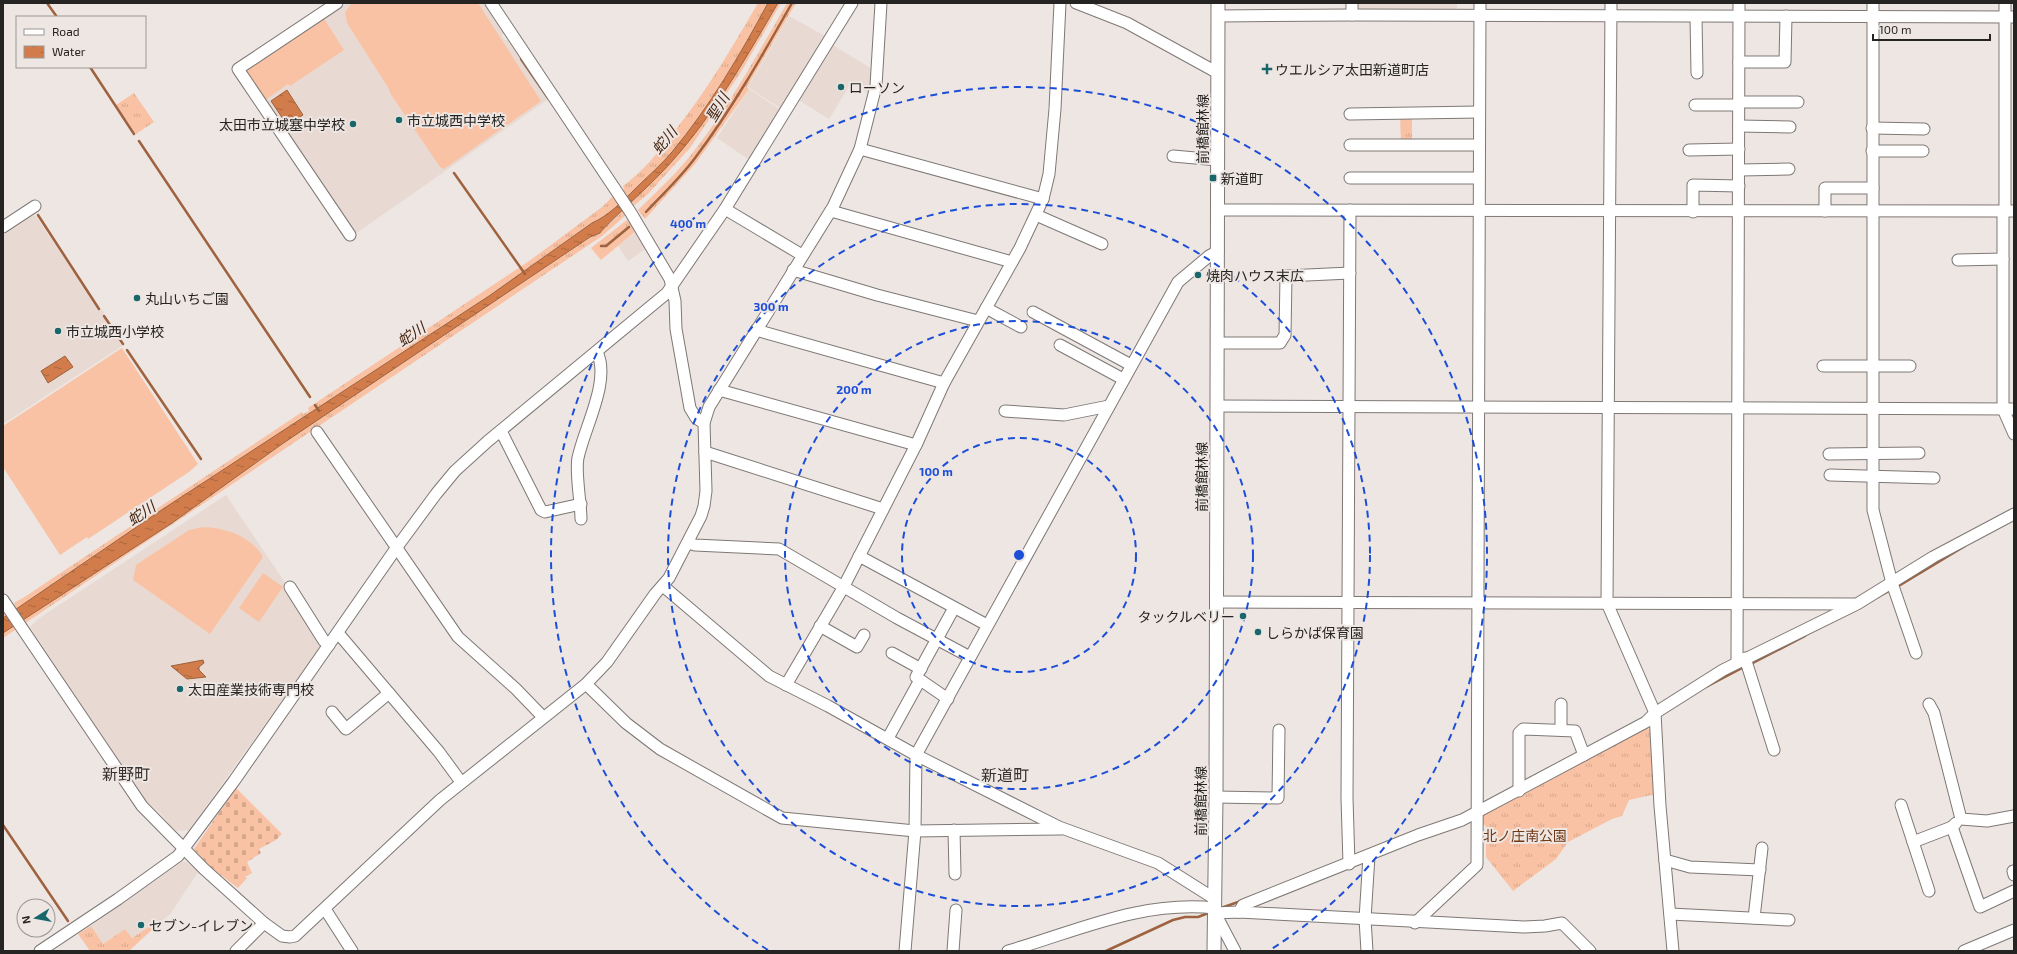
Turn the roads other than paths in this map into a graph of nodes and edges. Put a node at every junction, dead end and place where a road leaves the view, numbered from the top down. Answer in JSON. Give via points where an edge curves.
{"nodes":[{"id":1,"x":337,"y":3,"type":"edge"},
{"id":2,"x":491,"y":3,"type":"edge"},
{"id":3,"x":852,"y":3,"type":"edge"},
{"id":4,"x":881,"y":3,"type":"edge"},
{"id":5,"x":1060,"y":3,"type":"edge"},
{"id":6,"x":1076,"y":3,"type":"edge"},
{"id":7,"x":1352,"y":3,"type":"edge"},
{"id":8,"x":1480,"y":3,"type":"edge"},
{"id":9,"x":1611,"y":3,"type":"edge"},
{"id":10,"x":1739,"y":3,"type":"edge"},
{"id":11,"x":1873,"y":3,"type":"edge"},
{"id":12,"x":2005,"y":3,"type":"edge"},
{"id":13,"x":1218,"y":10,"type":"edge"},
{"id":14,"x":1352,"y":15,"type":"junction"},
{"id":15,"x":1480,"y":16,"type":"junction"},
{"id":16,"x":1739,"y":16,"type":"junction"},
{"id":17,"x":1786,"y":16,"type":"junction"},
{"id":18,"x":1611,"y":17,"type":"junction"},
{"id":19,"x":1696,"y":17,"type":"junction"},
{"id":20,"x":1873,"y":17,"type":"junction"},
{"id":21,"x":2010,"y":17,"type":"edge"},
{"id":22,"x":2010,"y":43,"type":"edge"},
{"id":23,"x":1739,"y":62,"type":"junction"},
{"id":24,"x":1218,"y":73,"type":"junction"},
{"id":25,"x":1697,"y":73,"type":"dead end"},
{"id":26,"x":2010,"y":85,"type":"edge"},
{"id":27,"x":1798,"y":102,"type":"dead end"},
{"id":28,"x":1739,"y":104,"type":"junction"},
{"id":29,"x":1695,"y":105,"type":"dead end"},
{"id":30,"x":2009,"y":106,"type":"edge"},
{"id":31,"x":1480,"y":112,"type":"junction"},
{"id":32,"x":1350,"y":114,"type":"dead end"},
{"id":33,"x":1739,"y":126,"type":"junction"},
{"id":34,"x":1790,"y":127,"type":"dead end"},
{"id":35,"x":1872,"y":128,"type":"junction"},
{"id":36,"x":1924,"y":129,"type":"dead end"},
{"id":37,"x":1479,"y":145,"type":"junction"},
{"id":38,"x":1350,"y":146,"type":"dead end"},
{"id":39,"x":2009,"y":148,"type":"edge"},
{"id":40,"x":860,"y":149,"type":"junction"},
{"id":41,"x":1689,"y":150,"type":"dead end"},
{"id":42,"x":1740,"y":150,"type":"junction"},
{"id":43,"x":1872,"y":150,"type":"junction"},
{"id":44,"x":1923,"y":150,"type":"dead end"},
{"id":45,"x":1173,"y":156,"type":"dead end"},
{"id":46,"x":1218,"y":160,"type":"junction"},
{"id":47,"x":1789,"y":168,"type":"dead end"},
{"id":48,"x":1740,"y":170,"type":"junction"},
{"id":49,"x":1350,"y":178,"type":"dead end"},
{"id":50,"x":1479,"y":178,"type":"junction"},
{"id":51,"x":1740,"y":186,"type":"junction"},
{"id":52,"x":1873,"y":188,"type":"junction"},
{"id":53,"x":1042,"y":199,"type":"junction"},
{"id":54,"x":35,"y":206,"type":"dead end"},
{"id":55,"x":725,"y":209,"type":"junction"},
{"id":56,"x":1218,"y":210,"type":"junction"},
{"id":57,"x":1350,"y":210,"type":"junction"},
{"id":58,"x":1740,"y":210,"type":"junction"},
{"id":59,"x":1873,"y":210,"type":"junction"},
{"id":60,"x":830,"y":211,"type":"junction"},
{"id":61,"x":1479,"y":211,"type":"junction"},
{"id":62,"x":1825,"y":211,"type":"junction"},
{"id":63,"x":2009,"y":211,"type":"edge"},
{"id":64,"x":1609,"y":212,"type":"junction"},
{"id":65,"x":1693,"y":212,"type":"junction"},
{"id":66,"x":1036,"y":215,"type":"junction"},
{"id":67,"x":3,"y":227,"type":"edge"},
{"id":68,"x":350,"y":235,"type":"dead end"},
{"id":69,"x":1102,"y":244,"type":"dead end"},
{"id":70,"x":1218,"y":252,"type":"junction"},
{"id":71,"x":802,"y":255,"type":"junction"},
{"id":72,"x":2003,"y":259,"type":"junction"},
{"id":73,"x":1958,"y":260,"type":"dead end"},
{"id":74,"x":1012,"y":262,"type":"junction"},
{"id":75,"x":793,"y":270,"type":"junction"},
{"id":76,"x":1350,"y":273,"type":"junction"},
{"id":77,"x":673,"y":286,"type":"junction"},
{"id":78,"x":986,"y":308,"type":"junction"},
{"id":79,"x":1033,"y":312,"type":"dead end"},
{"id":80,"x":978,"y":321,"type":"junction"},
{"id":81,"x":1021,"y":327,"type":"dead end"},
{"id":82,"x":756,"y":330,"type":"junction"},
{"id":83,"x":1217,"y":344,"type":"junction"},
{"id":84,"x":1060,"y":345,"type":"dead end"},
{"id":85,"x":597,"y":352,"type":"junction"},
{"id":86,"x":1131,"y":365,"type":"junction"},
{"id":87,"x":1823,"y":366,"type":"dead end"},
{"id":88,"x":1872,"y":366,"type":"junction"},
{"id":89,"x":1910,"y":366,"type":"dead end"},
{"id":90,"x":1123,"y":379,"type":"junction"},
{"id":91,"x":944,"y":383,"type":"junction"},
{"id":92,"x":720,"y":390,"type":"junction"},
{"id":93,"x":1109,"y":406,"type":"junction"},
{"id":94,"x":1217,"y":406,"type":"junction"},
{"id":95,"x":1350,"y":406,"type":"junction"},
{"id":96,"x":1479,"y":407,"type":"junction"},
{"id":97,"x":1609,"y":408,"type":"junction"},
{"id":98,"x":1738,"y":408,"type":"junction"},
{"id":99,"x":1872,"y":408,"type":"junction"},
{"id":100,"x":2008,"y":409,"type":"edge"},
{"id":101,"x":1005,"y":411,"type":"dead end"},
{"id":102,"x":704,"y":423,"type":"junction"},
{"id":103,"x":501,"y":431,"type":"junction"},
{"id":104,"x":317,"y":432,"type":"dead end"},
{"id":105,"x":2014,"y":434,"type":"edge"},
{"id":106,"x":916,"y":445,"type":"junction"},
{"id":107,"x":705,"y":452,"type":"junction"},
{"id":108,"x":1919,"y":453,"type":"dead end"},
{"id":109,"x":1829,"y":454,"type":"dead end"},
{"id":110,"x":1874,"y":454,"type":"junction"},
{"id":111,"x":1830,"y":475,"type":"dead end"},
{"id":112,"x":1873,"y":476,"type":"junction"},
{"id":113,"x":1934,"y":478,"type":"dead end"},
{"id":114,"x":581,"y":504,"type":"junction"},
{"id":115,"x":883,"y":509,"type":"junction"},
{"id":116,"x":2014,"y":514,"type":"edge"},
{"id":117,"x":581,"y":519,"type":"dead end"},
{"id":118,"x":688,"y":543,"type":"junction"},
{"id":119,"x":397,"y":547,"type":"junction"},
{"id":120,"x":859,"y":556,"type":"junction"},
{"id":121,"x":1892,"y":583,"type":"junction"},
{"id":122,"x":662,"y":586,"type":"junction"},
{"id":123,"x":290,"y":587,"type":"dead end"},
{"id":124,"x":843,"y":588,"type":"junction"},
{"id":125,"x":1216,"y":602,"type":"junction"},
{"id":126,"x":1349,"y":602,"type":"junction"},
{"id":127,"x":1479,"y":602,"type":"junction"},
{"id":128,"x":5,"y":603,"type":"edge"},
{"id":129,"x":1607,"y":604,"type":"junction"},
{"id":130,"x":1737,"y":604,"type":"junction"},
{"id":131,"x":1857,"y":604,"type":"junction"},
{"id":132,"x":954,"y":608,"type":"junction"},
{"id":133,"x":987,"y":625,"type":"junction"},
{"id":134,"x":820,"y":626,"type":"junction"},
{"id":135,"x":338,"y":632,"type":"junction"},
{"id":136,"x":864,"y":635,"type":"dead end"},
{"id":137,"x":936,"y":640,"type":"junction"},
{"id":138,"x":329,"y":645,"type":"junction"},
{"id":139,"x":892,"y":652,"type":"dead end"},
{"id":140,"x":1916,"y":653,"type":"dead end"},
{"id":141,"x":970,"y":657,"type":"junction"},
{"id":142,"x":1741,"y":660,"type":"junction"},
{"id":143,"x":920,"y":675,"type":"junction"},
{"id":144,"x":586,"y":684,"type":"junction"},
{"id":145,"x":786,"y":685,"type":"junction"},
{"id":146,"x":389,"y":693,"type":"junction"},
{"id":147,"x":948,"y":699,"type":"junction"},
{"id":148,"x":1561,"y":704,"type":"dead end"},
{"id":149,"x":1929,"y":704,"type":"dead end"},
{"id":150,"x":332,"y":712,"type":"dead end"},
{"id":151,"x":1655,"y":713,"type":"junction"},
{"id":152,"x":543,"y":717,"type":"junction"},
{"id":153,"x":1279,"y":730,"type":"dead end"},
{"id":154,"x":1561,"y":730,"type":"junction"},
{"id":155,"x":888,"y":738,"type":"junction"},
{"id":156,"x":1774,"y":750,"type":"dead end"},
{"id":157,"x":1584,"y":755,"type":"junction"},
{"id":158,"x":916,"y":756,"type":"junction"},
{"id":159,"x":462,"y":782,"type":"junction"},
{"id":160,"x":1519,"y":791,"type":"junction"},
{"id":161,"x":1216,"y":798,"type":"junction"},
{"id":162,"x":1901,"y":805,"type":"dead end"},
{"id":163,"x":1478,"y":812,"type":"junction"},
{"id":164,"x":2014,"y":816,"type":"edge"},
{"id":165,"x":1962,"y":819,"type":"junction"},
{"id":166,"x":1952,"y":827,"type":"junction"},
{"id":167,"x":1064,"y":829,"type":"junction"},
{"id":168,"x":954,"y":830,"type":"junction"},
{"id":169,"x":915,"y":831,"type":"junction"},
{"id":170,"x":1913,"y":842,"type":"junction"},
{"id":171,"x":1762,"y":848,"type":"dead end"},
{"id":172,"x":183,"y":849,"type":"junction"},
{"id":173,"x":1368,"y":856,"type":"junction"},
{"id":174,"x":1665,"y":860,"type":"junction"},
{"id":175,"x":1349,"y":864,"type":"junction"},
{"id":176,"x":1760,"y":870,"type":"junction"},
{"id":177,"x":955,"y":874,"type":"dead end"},
{"id":178,"x":1929,"y":891,"type":"dead end"},
{"id":179,"x":2014,"y":891,"type":"edge"},
{"id":180,"x":1215,"y":907,"type":"junction"},
{"id":181,"x":325,"y":909,"type":"junction"},
{"id":182,"x":956,"y":910,"type":"dead end"},
{"id":183,"x":1239,"y":912,"type":"junction"},
{"id":184,"x":1670,"y":914,"type":"junction"},
{"id":185,"x":1754,"y":918,"type":"junction"},
{"id":186,"x":1365,"y":919,"type":"junction"},
{"id":187,"x":1789,"y":920,"type":"dead end"},
{"id":188,"x":1415,"y":923,"type":"junction"},
{"id":189,"x":264,"y":924,"type":"junction"},
{"id":190,"x":2014,"y":930,"type":"edge"},
{"id":191,"x":40,"y":951,"type":"edge"},
{"id":192,"x":236,"y":951,"type":"edge"},
{"id":193,"x":352,"y":951,"type":"edge"},
{"id":194,"x":905,"y":951,"type":"edge"},
{"id":195,"x":953,"y":951,"type":"edge"},
{"id":196,"x":1008,"y":951,"type":"edge"},
{"id":197,"x":1214,"y":951,"type":"edge"},
{"id":198,"x":1235,"y":951,"type":"edge"},
{"id":199,"x":1367,"y":951,"type":"edge"},
{"id":200,"x":1590,"y":951,"type":"edge"},
{"id":201,"x":1673,"y":951,"type":"edge"},
{"id":202,"x":1964,"y":951,"type":"edge"}],
"edges":[{"from":1,"to":68,"type":"street","via":[[238,69]]},
{"from":2,"to":77,"type":"street","via":[[630,211]]},
{"from":3,"to":55,"type":"street"},
{"from":4,"to":40,"type":"street","via":[[876,86]]},
{"from":5,"to":53,"type":"street","via":[[1049,174]]},
{"from":6,"to":24,"type":"street","via":[[1127,24]]},
{"from":7,"to":14,"type":"street"},
{"from":8,"to":15,"type":"street"},
{"from":9,"to":18,"type":"street"},
{"from":10,"to":16,"type":"street"},
{"from":11,"to":20,"type":"street"},
{"from":12,"to":21,"type":"street"},
{"from":13,"to":14,"type":"street"},
{"from":13,"to":24,"type":"main road","name":"前橋館林線"},
{"from":14,"to":15,"type":"street"},
{"from":15,"to":18,"type":"street"},
{"from":15,"to":31,"type":"street"},
{"from":16,"to":17,"type":"street"},
{"from":16,"to":19,"type":"street"},
{"from":16,"to":23,"type":"street"},
{"from":17,"to":20,"type":"street"},
{"from":17,"to":23,"type":"street","via":[[1785,62]]},
{"from":18,"to":19,"type":"street"},
{"from":18,"to":64,"type":"street"},
{"from":19,"to":25,"type":"street"},
{"from":20,"to":21,"type":"street"},
{"from":20,"to":35,"type":"street"},
{"from":21,"to":22,"type":"street"},
{"from":22,"to":26,"type":"street"},
{"from":23,"to":28,"type":"street"},
{"from":24,"to":46,"type":"main road","name":"前橋館林線"},
{"from":26,"to":30,"type":"street"},
{"from":27,"to":28,"type":"street"},
{"from":28,"to":29,"type":"street"},
{"from":28,"to":33,"type":"street"},
{"from":30,"to":39,"type":"street"},
{"from":31,"to":32,"type":"street"},
{"from":31,"to":37,"type":"street"},
{"from":33,"to":34,"type":"street"},
{"from":33,"to":42,"type":"street"},
{"from":35,"to":36,"type":"street"},
{"from":35,"to":43,"type":"street"},
{"from":37,"to":38,"type":"street"},
{"from":37,"to":50,"type":"street"},
{"from":39,"to":63,"type":"street"},
{"from":40,"to":53,"type":"street"},
{"from":40,"to":60,"type":"street"},
{"from":41,"to":42,"type":"street"},
{"from":42,"to":48,"type":"street"},
{"from":43,"to":44,"type":"street"},
{"from":43,"to":52,"type":"street"},
{"from":45,"to":46,"type":"street"},
{"from":46,"to":56,"type":"main road","name":"前橋館林線"},
{"from":47,"to":48,"type":"street"},
{"from":48,"to":51,"type":"street"},
{"from":49,"to":50,"type":"street"},
{"from":50,"to":61,"type":"street"},
{"from":51,"to":58,"type":"street"},
{"from":51,"to":65,"type":"street","via":[[1693,185]]},
{"from":52,"to":59,"type":"street"},
{"from":52,"to":62,"type":"street","via":[[1825,188]]},
{"from":53,"to":66,"type":"street"},
{"from":54,"to":67,"type":"street"},
{"from":55,"to":71,"type":"street"},
{"from":55,"to":77,"type":"street"},
{"from":56,"to":57,"type":"street"},
{"from":56,"to":70,"type":"main road","name":"前橋館林線"},
{"from":57,"to":61,"type":"street"},
{"from":57,"to":76,"type":"street"},
{"from":58,"to":62,"type":"street"},
{"from":58,"to":65,"type":"street"},
{"from":58,"to":98,"type":"street"},
{"from":59,"to":62,"type":"street"},
{"from":59,"to":63,"type":"street"},
{"from":59,"to":88,"type":"street"},
{"from":60,"to":71,"type":"street"},
{"from":60,"to":74,"type":"street"},
{"from":61,"to":64,"type":"street"},
{"from":61,"to":96,"type":"street"},
{"from":63,"to":72,"type":"street"},
{"from":64,"to":65,"type":"street"},
{"from":64,"to":97,"type":"street"},
{"from":66,"to":69,"type":"street"},
{"from":66,"to":74,"type":"street"},
{"from":70,"to":83,"type":"main road","name":"前橋館林線"},
{"from":70,"to":86,"type":"street","via":[[1209,256],[1178,282]]},
{"from":71,"to":75,"type":"street"},
{"from":72,"to":73,"type":"street"},
{"from":72,"to":100,"type":"street"},
{"from":74,"to":78,"type":"street"},
{"from":75,"to":80,"type":"street"},
{"from":75,"to":82,"type":"street"},
{"from":76,"to":83,"type":"street","via":[[1286,276],[1285,335],[1280,343]]},
{"from":76,"to":95,"type":"street"},
{"from":77,"to":85,"type":"street"},
{"from":77,"to":102,"type":"street","via":[[676,329],[690,408],[696,418]]},
{"from":78,"to":80,"type":"street"},
{"from":78,"to":81,"type":"street"},
{"from":79,"to":86,"type":"street"},
{"from":80,"to":91,"type":"street"},
{"from":82,"to":91,"type":"street"},
{"from":82,"to":92,"type":"street"},
{"from":83,"to":94,"type":"main road","name":"前橋館林線"},
{"from":84,"to":90,"type":"street"},
{"from":85,"to":103,"type":"street"},
{"from":85,"to":114,"type":"street","via":[[600,358],[598,391],[578,459]]},
{"from":86,"to":90,"type":"street"},
{"from":87,"to":88,"type":"street"},
{"from":88,"to":89,"type":"street"},
{"from":88,"to":99,"type":"street"},
{"from":90,"to":93,"type":"street"},
{"from":91,"to":106,"type":"street"},
{"from":92,"to":102,"type":"street","via":[[709,407]]},
{"from":92,"to":106,"type":"street"},
{"from":93,"to":101,"type":"street","via":[[1064,415]]},
{"from":93,"to":133,"type":"street"},
{"from":94,"to":95,"type":"street"},
{"from":94,"to":125,"type":"main road","name":"前橋館林線"},
{"from":95,"to":96,"type":"street"},
{"from":95,"to":126,"type":"street"},
{"from":96,"to":97,"type":"street"},
{"from":96,"to":127,"type":"street"},
{"from":97,"to":98,"type":"street"},
{"from":97,"to":129,"type":"street"},
{"from":98,"to":99,"type":"street"},
{"from":98,"to":130,"type":"street"},
{"from":99,"to":100,"type":"street"},
{"from":99,"to":110,"type":"street"},
{"from":100,"to":105,"type":"street"},
{"from":102,"to":107,"type":"street"},
{"from":103,"to":114,"type":"street","via":[[541,510],[545,512]]},
{"from":103,"to":119,"type":"street","via":[[456,469]]},
{"from":104,"to":119,"type":"street"},
{"from":106,"to":115,"type":"street"},
{"from":107,"to":115,"type":"street"},
{"from":107,"to":118,"type":"street","via":[[704,506]]},
{"from":108,"to":110,"type":"street"},
{"from":109,"to":110,"type":"street"},
{"from":110,"to":112,"type":"street"},
{"from":111,"to":112,"type":"street"},
{"from":112,"to":113,"type":"street"},
{"from":112,"to":121,"type":"street","via":[[1873,510]]},
{"from":114,"to":117,"type":"street"},
{"from":115,"to":120,"type":"street"},
{"from":116,"to":121,"type":"street","via":[[1933,557]]},
{"from":118,"to":122,"type":"street"},
{"from":118,"to":124,"type":"street","via":[[695,546],[780,549]]},
{"from":119,"to":135,"type":"street"},
{"from":119,"to":152,"type":"street","via":[[458,637],[516,688]]},
{"from":120,"to":124,"type":"street"},
{"from":120,"to":132,"type":"street"},
{"from":121,"to":131,"type":"street"},
{"from":121,"to":140,"type":"street"},
{"from":122,"to":144,"type":"street","via":[[607,662]]},
{"from":122,"to":145,"type":"street","via":[[769,676]]},
{"from":123,"to":138,"type":"street"},
{"from":124,"to":134,"type":"street"},
{"from":124,"to":137,"type":"street"},
{"from":125,"to":126,"type":"street"},
{"from":125,"to":161,"type":"main road","name":"前橋館林線"},
{"from":126,"to":127,"type":"street"},
{"from":126,"to":175,"type":"street"},
{"from":127,"to":129,"type":"street"},
{"from":127,"to":163,"type":"street"},
{"from":128,"to":172,"type":"street","via":[[142,806]]},
{"from":129,"to":130,"type":"street"},
{"from":129,"to":151,"type":"street"},
{"from":130,"to":131,"type":"street"},
{"from":130,"to":142,"type":"street"},
{"from":131,"to":142,"type":"street"},
{"from":132,"to":133,"type":"street"},
{"from":132,"to":137,"type":"street"},
{"from":133,"to":141,"type":"street"},
{"from":134,"to":136,"type":"street","via":[[857,646]]},
{"from":134,"to":145,"type":"street"},
{"from":135,"to":138,"type":"street"},
{"from":135,"to":146,"type":"street"},
{"from":137,"to":141,"type":"street"},
{"from":137,"to":143,"type":"street"},
{"from":138,"to":172,"type":"street"},
{"from":139,"to":143,"type":"street"},
{"from":141,"to":147,"type":"street"},
{"from":142,"to":151,"type":"street"},
{"from":142,"to":156,"type":"street"},
{"from":143,"to":147,"type":"street"},
{"from":143,"to":155,"type":"street"},
{"from":144,"to":152,"type":"street"},
{"from":144,"to":169,"type":"street","via":[[626,723],[660,749],[782,818]]},
{"from":145,"to":155,"type":"street"},
{"from":146,"to":150,"type":"street","via":[[346,729]]},
{"from":146,"to":159,"type":"street"},
{"from":147,"to":158,"type":"street"},
{"from":148,"to":154,"type":"street"},
{"from":149,"to":165,"type":"street","via":[[1934,713]]},
{"from":151,"to":157,"type":"street","via":[[1646,722]]},
{"from":151,"to":174,"type":"street"},
{"from":152,"to":159,"type":"street"},
{"from":153,"to":161,"type":"street","via":[[1278,798]]},
{"from":154,"to":157,"type":"street","via":[[1575,731]]},
{"from":154,"to":160,"type":"street","via":[[1523,729],[1519,733]]},
{"from":155,"to":158,"type":"street"},
{"from":157,"to":160,"type":"street"},
{"from":158,"to":167,"type":"street"},
{"from":158,"to":169,"type":"street"},
{"from":159,"to":181,"type":"street"},
{"from":160,"to":163,"type":"street"},
{"from":161,"to":180,"type":"main road","name":"前橋館林線"},
{"from":162,"to":170,"type":"street"},
{"from":163,"to":173,"type":"street"},
{"from":163,"to":188,"type":"street","via":[[1477,865]]},
{"from":164,"to":165,"type":"street","via":[[1988,821]]},
{"from":165,"to":166,"type":"street"},
{"from":166,"to":170,"type":"street"},
{"from":166,"to":179,"type":"street","via":[[1980,907]]},
{"from":167,"to":168,"type":"street"},
{"from":167,"to":180,"type":"street","via":[[1158,863]]},
{"from":168,"to":169,"type":"street"},
{"from":168,"to":177,"type":"street"},
{"from":169,"to":194,"type":"street"},
{"from":170,"to":178,"type":"street"},
{"from":171,"to":176,"type":"street"},
{"from":172,"to":189,"type":"street"},
{"from":172,"to":191,"type":"street","via":[[169,863]]},
{"from":173,"to":175,"type":"street"},
{"from":173,"to":186,"type":"street"},
{"from":174,"to":176,"type":"street","via":[[1690,867]]},
{"from":174,"to":184,"type":"street"},
{"from":175,"to":183,"type":"street","via":[[1244,905]]},
{"from":176,"to":185,"type":"street"},
{"from":180,"to":183,"type":"street"},
{"from":180,"to":196,"type":"street","via":[[1162,907],[1111,917]]},
{"from":180,"to":197,"type":"main road","name":"前橋館林線"},
{"from":180,"to":198,"type":"street"},
{"from":181,"to":189,"type":"street","via":[[302,930],[290,937],[278,934]]},
{"from":181,"to":193,"type":"street"},
{"from":182,"to":195,"type":"street"},
{"from":183,"to":186,"type":"street"},
{"from":184,"to":185,"type":"street"},
{"from":184,"to":201,"type":"street"},
{"from":185,"to":187,"type":"street"},
{"from":186,"to":188,"type":"street"},
{"from":186,"to":199,"type":"street"},
{"from":188,"to":200,"type":"street","via":[[1524,927],[1562,923]]},
{"from":189,"to":192,"type":"street"},
{"from":190,"to":202,"type":"street"}]}
